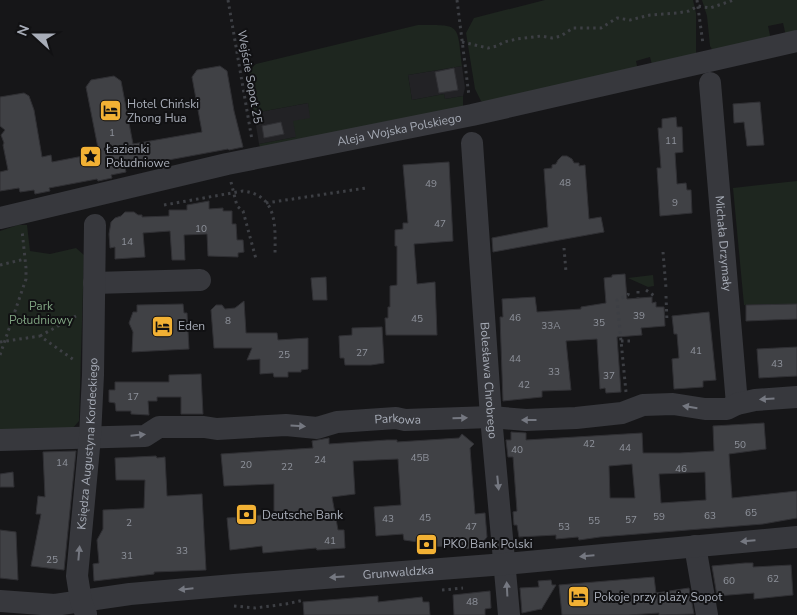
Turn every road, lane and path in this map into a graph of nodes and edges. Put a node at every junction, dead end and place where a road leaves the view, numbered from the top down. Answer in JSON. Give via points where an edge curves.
{"nodes":[{"id":1,"x":228,"y":0,"type":"edge"},
{"id":2,"x":457,"y":0,"type":"edge"},
{"id":3,"x":697,"y":0,"type":"edge"},
{"id":4,"x":734,"y":0,"type":"edge"},
{"id":5,"x":698,"y":6,"type":"junction"},
{"id":6,"x":797,"y":41,"type":"edge"},
{"id":7,"x":462,"y":42,"type":"junction"},
{"id":8,"x":704,"y":50,"type":"dead end"},
{"id":9,"x":710,"y":84,"type":"dead end"},
{"id":10,"x":472,"y":116,"type":"junction"},
{"id":11,"x":472,"y":144,"type":"dead end"},
{"id":12,"x":256,"y":158,"type":"junction"},
{"id":13,"x":231,"y":183,"type":"dead end"},
{"id":14,"x":366,"y":188,"type":"dead end"},
{"id":15,"x":233,"y":193,"type":"junction"},
{"id":16,"x":266,"y":203,"type":"junction"},
{"id":17,"x":164,"y":206,"type":"dead end"},
{"id":18,"x":0,"y":218,"type":"edge"},
{"id":19,"x":95,"y":225,"type":"dead end"},
{"id":20,"x":22,"y":231,"type":"dead end"},
{"id":21,"x":564,"y":248,"type":"dead end"},
{"id":22,"x":663,"y":252,"type":"dead end"},
{"id":23,"x":275,"y":256,"type":"dead end"},
{"id":24,"x":26,"y":259,"type":"junction"},
{"id":25,"x":256,"y":259,"type":"dead end"},
{"id":26,"x":0,"y":265,"type":"edge"},
{"id":27,"x":566,"y":272,"type":"dead end"},
{"id":28,"x":200,"y":280,"type":"dead end"},
{"id":29,"x":94,"y":283,"type":"junction"},
{"id":30,"x":666,"y":288,"type":"dead end"},
{"id":31,"x":646,"y":290,"type":"dead end"},
{"id":32,"x":629,"y":291,"type":"dead end"},
{"id":33,"x":638,"y":291,"type":"dead end"},
{"id":34,"x":666,"y":296,"type":"dead end"},
{"id":35,"x":656,"y":297,"type":"dead end"},
{"id":36,"x":638,"y":298,"type":"dead end"},
{"id":37,"x":94,"y":306,"type":"junction"},
{"id":38,"x":667,"y":322,"type":"dead end"},
{"id":39,"x":40,"y":336,"type":"junction"},
{"id":40,"x":621,"y":341,"type":"junction"},
{"id":41,"x":631,"y":341,"type":"dead end"},
{"id":42,"x":2,"y":342,"type":"edge"},
{"id":43,"x":0,"y":355,"type":"edge"},
{"id":44,"x":93,"y":375,"type":"junction"},
{"id":45,"x":797,"y":397,"type":"edge"},
{"id":46,"x":737,"y":404,"type":"junction"},
{"id":47,"x":628,"y":410,"type":"junction"},
{"id":48,"x":491,"y":417,"type":"junction"},
{"id":49,"x":90,"y":437,"type":"junction"},
{"id":50,"x":0,"y":440,"type":"edge"},
{"id":51,"x":797,"y":537,"type":"edge"},
{"id":52,"x":696,"y":546,"type":"junction"},
{"id":53,"x":506,"y":564,"type":"junction"},
{"id":54,"x":465,"y":587,"type":"dead end"},
{"id":55,"x":440,"y":590,"type":"dead end"},
{"id":56,"x":311,"y":599,"type":"dead end"},
{"id":57,"x":0,"y":601,"type":"edge"},
{"id":58,"x":225,"y":606,"type":"dead end"},
{"id":59,"x":84,"y":608,"type":"edge"},
{"id":60,"x":509,"y":615,"type":"edge"},
{"id":61,"x":707,"y":615,"type":"edge"}],
"edges":[{"from":1,"to":12,"type":"path","name":"Wejście Sopot 25"},
{"from":2,"to":7,"type":"path"},
{"from":3,"to":5,"type":"path"},
{"from":4,"to":5,"type":"path","via":[[710,8]]},
{"from":5,"to":7,"type":"path","via":[[689,11],[630,20],[617,18],[601,28],[573,28],[561,36],[517,39],[488,48]]},
{"from":5,"to":8,"type":"path"},
{"from":6,"to":10,"type":"street","name":"Aleja Wojska Polskiego"},
{"from":7,"to":10,"type":"path"},
{"from":9,"to":46,"type":"street","name":"Michała Drzymały"},
{"from":10,"to":12,"type":"street","name":"Aleja Wojska Polskiego"},
{"from":11,"to":48,"type":"street","name":"Bolesława Chrobrego"},
{"from":12,"to":18,"type":"street","name":"Aleja Wojska Polskiego"},
{"from":13,"to":15,"type":"path"},
{"from":14,"to":16,"type":"path"},
{"from":15,"to":16,"type":"path","via":[[250,192]]},
{"from":15,"to":17,"type":"path"},
{"from":15,"to":25,"type":"path","via":[[237,206],[243,211]]},
{"from":16,"to":23,"type":"path","via":[[275,222]]},
{"from":19,"to":29,"type":"street","name":"Księdza Augustyna Kordeckiego"},
{"from":20,"to":24,"type":"path"},
{"from":21,"to":27,"type":"path"},
{"from":22,"to":30,"type":"path"},
{"from":24,"to":26,"type":"path"},
{"from":24,"to":42,"type":"path","via":[[26,279]]},
{"from":28,"to":29,"type":"street"},
{"from":29,"to":37,"type":"street","name":"Księdza Augustyna Kordeckiego"},
{"from":31,"to":35,"type":"path"},
{"from":32,"to":40,"type":"path","via":[[628,295],[617,300]]},
{"from":33,"to":36,"type":"path"},
{"from":34,"to":38,"type":"path"},
{"from":37,"to":39,"type":"path"},
{"from":37,"to":44,"type":"street","name":"Księdza Augustyna Kordeckiego"},
{"from":39,"to":42,"type":"path"},
{"from":39,"to":44,"type":"path"},
{"from":40,"to":41,"type":"path"},
{"from":40,"to":47,"type":"path"},
{"from":42,"to":43,"type":"path"},
{"from":44,"to":49,"type":"street","name":"Księdza Augustyna Kordeckiego"},
{"from":45,"to":46,"type":"street","name":"Parkowa","one_way":true},
{"from":46,"to":47,"type":"street","name":"Parkowa","one_way":true,"via":[[727,409],[669,404],[643,405]]},
{"from":47,"to":48,"type":"street","name":"Parkowa","one_way":true,"via":[[576,418],[526,420]]},
{"from":49,"to":48,"type":"street","name":"Parkowa","one_way":true,"via":[[145,436],[158,427],[217,429],[286,425],[317,428],[337,422],[396,418]]},
{"from":48,"to":53,"type":"street","name":"Bolesława Chrobrego","one_way":true},
{"from":49,"to":50,"type":"street","name":"Parkowa"},
{"from":59,"to":49,"type":"street","name":"Księdza Augustyna Kordeckiego","one_way":true,"via":[[77,576]]},
{"from":51,"to":52,"type":"street","name":"Grunwaldzka","one_way":true},
{"from":52,"to":53,"type":"street","name":"Grunwaldzka","one_way":true},
{"from":52,"to":61,"type":"street"},
{"from":53,"to":59,"type":"street","name":"Grunwaldzka","one_way":true,"via":[[130,594]]},
{"from":60,"to":53,"type":"street","name":"Bolesława Chrobrego","one_way":true},
{"from":54,"to":55,"type":"path"},
{"from":56,"to":58,"type":"path","via":[[255,608]]},
{"from":57,"to":59,"type":"street","name":"Grunwaldzka"}]}
